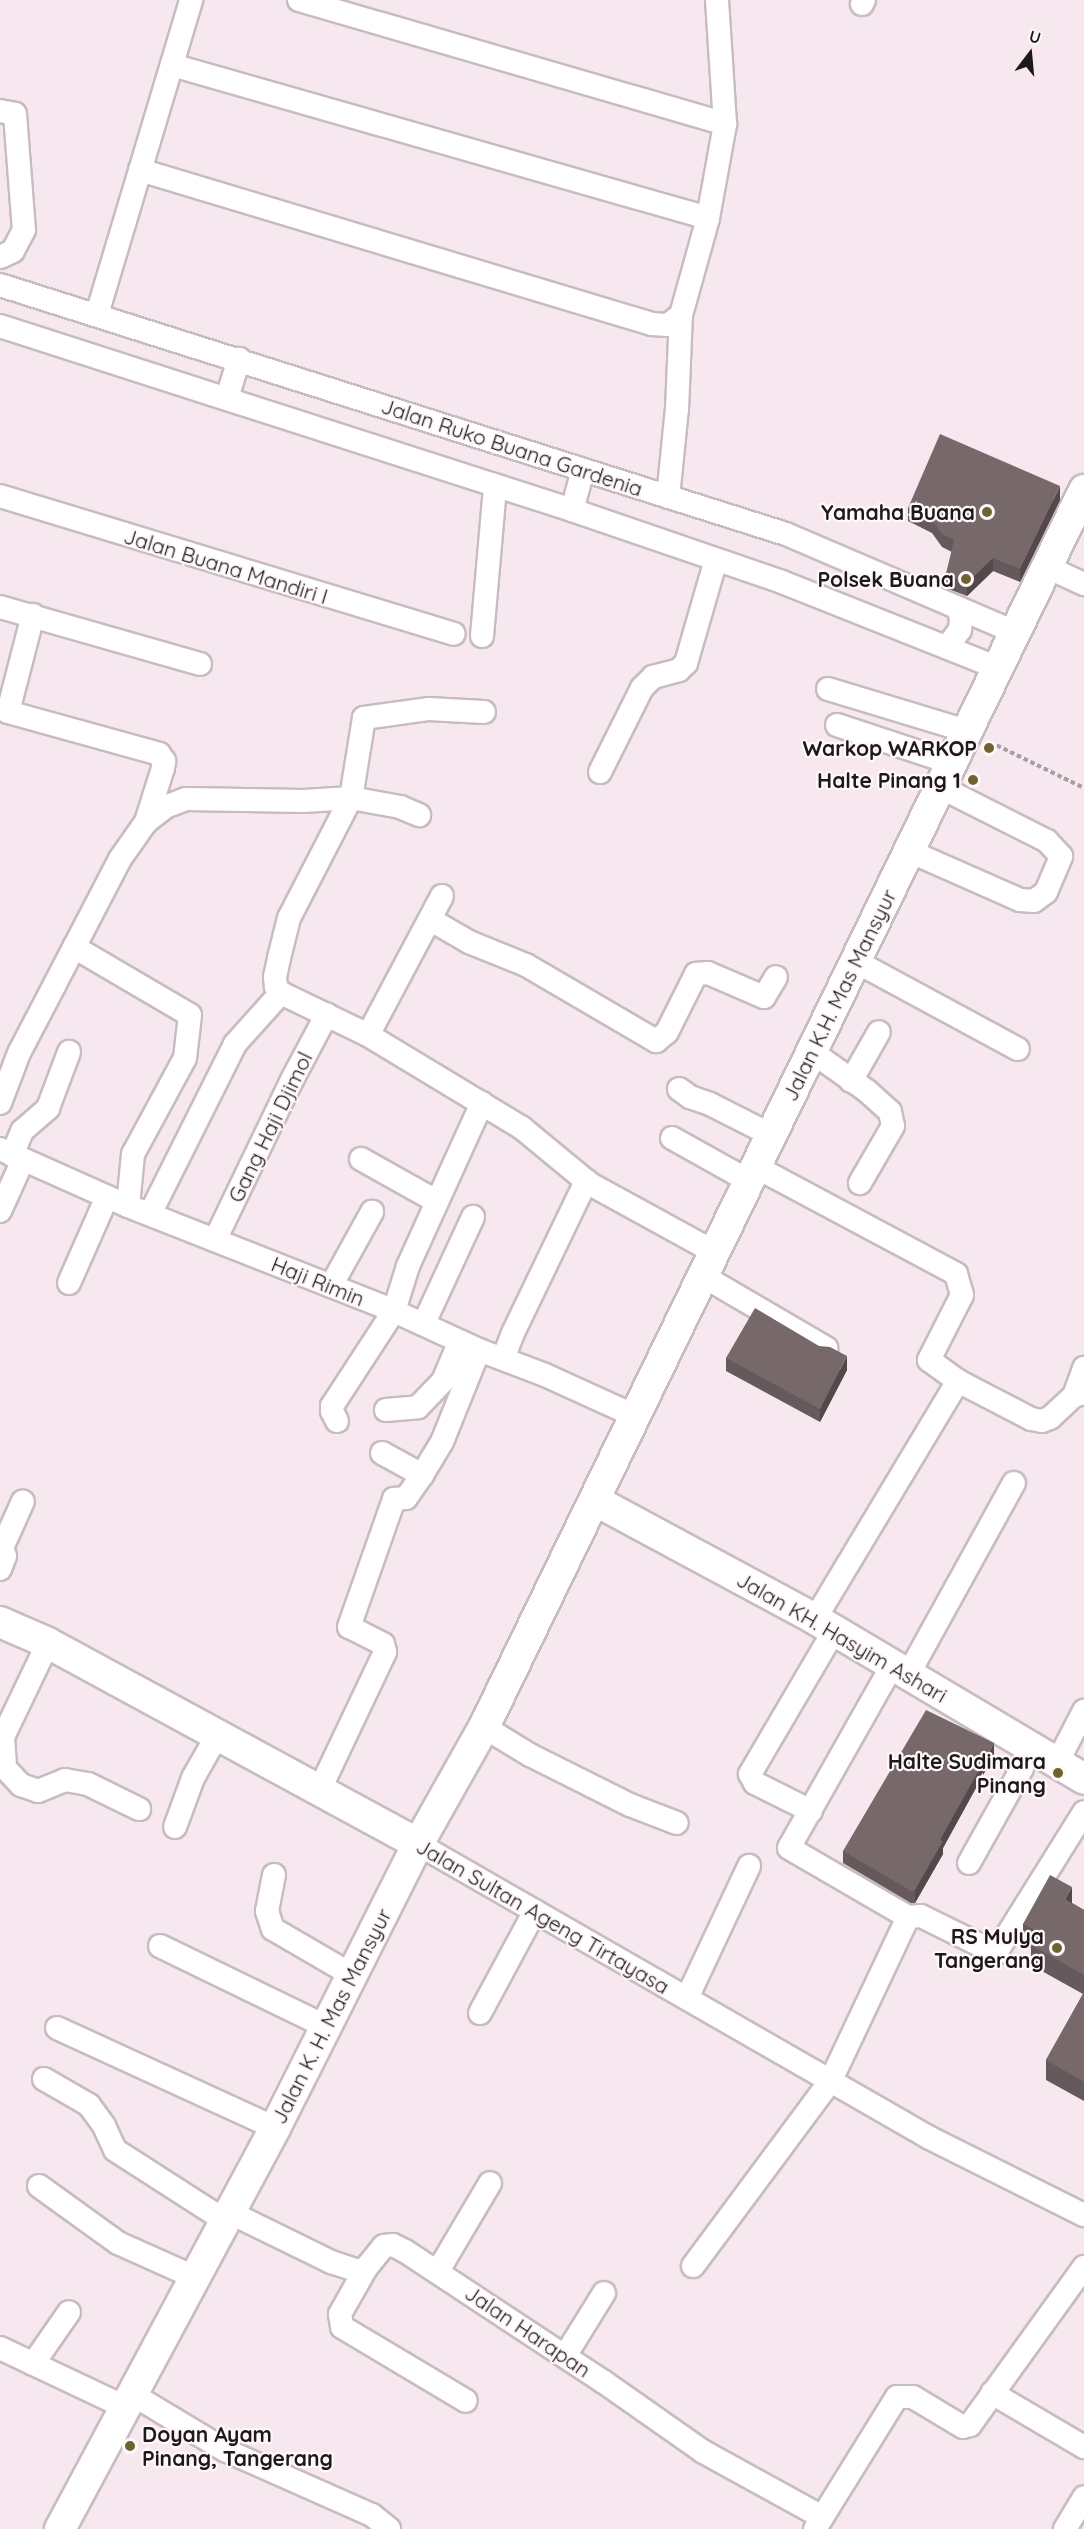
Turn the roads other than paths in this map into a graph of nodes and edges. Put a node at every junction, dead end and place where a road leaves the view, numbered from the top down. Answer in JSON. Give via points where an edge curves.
{"nodes":[{"id":1,"x":191,"y":0,"type":"edge"},
{"id":2,"x":299,"y":0,"type":"edge"},
{"id":3,"x":710,"y":2,"type":"edge"},
{"id":4,"x":172,"y":65,"type":"junction"},
{"id":5,"x":0,"y":111,"type":"edge"},
{"id":6,"x":725,"y":124,"type":"junction"},
{"id":7,"x":140,"y":170,"type":"junction"},
{"id":8,"x":708,"y":218,"type":"junction"},
{"id":9,"x":0,"y":257,"type":"edge"},
{"id":10,"x":0,"y":285,"type":"edge"},
{"id":11,"x":97,"y":314,"type":"junction"},
{"id":12,"x":681,"y":315,"type":"junction"},
{"id":13,"x":0,"y":326,"type":"edge"},
{"id":14,"x":238,"y":359,"type":"junction"},
{"id":15,"x":227,"y":398,"type":"junction"},
{"id":16,"x":584,"y":470,"type":"junction"},
{"id":17,"x":495,"y":486,"type":"junction"},
{"id":18,"x":1084,"y":490,"type":"edge"},
{"id":19,"x":0,"y":496,"type":"edge"},
{"id":20,"x":668,"y":497,"type":"junction"},
{"id":21,"x":572,"y":510,"type":"junction"},
{"id":22,"x":716,"y":561,"type":"junction"},
{"id":23,"x":1047,"y":567,"type":"junction"},
{"id":24,"x":1084,"y":584,"type":"edge"},
{"id":25,"x":0,"y":607,"type":"edge"},
{"id":26,"x":958,"y":608,"type":"junction"},
{"id":27,"x":33,"y":615,"type":"junction"},
{"id":28,"x":1015,"y":632,"type":"junction"},
{"id":29,"x":453,"y":634,"type":"dead end"},
{"id":30,"x":482,"y":636,"type":"dead end"},
{"id":31,"x":946,"y":647,"type":"junction"},
{"id":32,"x":200,"y":664,"type":"dead end"},
{"id":33,"x":998,"y":668,"type":"junction"},
{"id":34,"x":828,"y":689,"type":"dead end"},
{"id":35,"x":484,"y":712,"type":"dead end"},
{"id":36,"x":837,"y":725,"type":"dead end"},
{"id":37,"x":967,"y":731,"type":"junction"},
{"id":38,"x":600,"y":772,"type":"dead end"},
{"id":39,"x":946,"y":775,"type":"junction"},
{"id":40,"x":351,"y":798,"type":"junction"},
{"id":41,"x":419,"y":814,"type":"dead end"},
{"id":42,"x":146,"y":822,"type":"junction"},
{"id":43,"x":909,"y":851,"type":"junction"},
{"id":44,"x":442,"y":896,"type":"dead end"},
{"id":45,"x":431,"y":920,"type":"junction"},
{"id":46,"x":74,"y":947,"type":"junction"},
{"id":47,"x":855,"y":961,"type":"junction"},
{"id":48,"x":776,"y":977,"type":"dead end"},
{"id":49,"x":281,"y":993,"type":"junction"},
{"id":50,"x":327,"y":1014,"type":"junction"},
{"id":51,"x":879,"y":1032,"type":"dead end"},
{"id":52,"x":368,"y":1035,"type":"junction"},
{"id":53,"x":1018,"y":1049,"type":"dead end"},
{"id":54,"x":69,"y":1052,"type":"dead end"},
{"id":55,"x":812,"y":1052,"type":"junction"},
{"id":56,"x":851,"y":1081,"type":"junction"},
{"id":57,"x":680,"y":1089,"type":"dead end"},
{"id":58,"x":482,"y":1102,"type":"junction"},
{"id":59,"x":0,"y":1103,"type":"edge"},
{"id":60,"x":771,"y":1135,"type":"junction"},
{"id":61,"x":672,"y":1138,"type":"dead end"},
{"id":62,"x":12,"y":1155,"type":"edge"},
{"id":63,"x":362,"y":1159,"type":"dead end"},
{"id":64,"x":752,"y":1174,"type":"junction"},
{"id":65,"x":586,"y":1181,"type":"junction"},
{"id":66,"x":860,"y":1183,"type":"dead end"},
{"id":67,"x":107,"y":1197,"type":"junction"},
{"id":68,"x":436,"y":1201,"type":"junction"},
{"id":69,"x":128,"y":1206,"type":"junction"},
{"id":70,"x":0,"y":1211,"type":"edge"},
{"id":71,"x":372,"y":1212,"type":"dead end"},
{"id":72,"x":150,"y":1214,"type":"junction"},
{"id":73,"x":473,"y":1217,"type":"dead end"},
{"id":74,"x":215,"y":1240,"type":"junction"},
{"id":75,"x":709,"y":1264,"type":"junction"},
{"id":76,"x":69,"y":1282,"type":"dead end"},
{"id":77,"x":331,"y":1286,"type":"junction"},
{"id":78,"x":394,"y":1311,"type":"junction"},
{"id":79,"x":424,"y":1323,"type":"junction"},
{"id":80,"x":469,"y":1346,"type":"junction"},
{"id":81,"x":826,"y":1348,"type":"edge"},
{"id":82,"x":503,"y":1359,"type":"junction"},
{"id":83,"x":1084,"y":1368,"type":"edge"},
{"id":84,"x":958,"y":1381,"type":"junction"},
{"id":85,"x":1079,"y":1395,"type":"edge"},
{"id":86,"x":386,"y":1410,"type":"dead end"},
{"id":87,"x":635,"y":1416,"type":"junction"},
{"id":88,"x":337,"y":1421,"type":"dead end"},
{"id":89,"x":382,"y":1453,"type":"dead end"},
{"id":90,"x":422,"y":1475,"type":"junction"},
{"id":91,"x":1014,"y":1483,"type":"dead end"},
{"id":92,"x":22,"y":1501,"type":"dead end"},
{"id":93,"x":596,"y":1501,"type":"junction"},
{"id":94,"x":0,"y":1569,"type":"edge"},
{"id":95,"x":0,"y":1622,"type":"edge"},
{"id":96,"x":825,"y":1625,"type":"junction"},
{"id":97,"x":48,"y":1643,"type":"junction"},
{"id":98,"x":901,"y":1669,"type":"junction"},
{"id":99,"x":1084,"y":1711,"type":"edge"},
{"id":100,"x":484,"y":1727,"type":"junction"},
{"id":101,"x":218,"y":1734,"type":"junction"},
{"id":102,"x":1029,"y":1746,"type":"junction"},
{"id":103,"x":1057,"y":1763,"type":"junction"},
{"id":104,"x":1084,"y":1779,"type":"edge"},
{"id":105,"x":320,"y":1789,"type":"junction"},
{"id":106,"x":139,"y":1809,"type":"dead end"},
{"id":107,"x":812,"y":1811,"type":"junction"},
{"id":108,"x":1084,"y":1812,"type":"edge"},
{"id":109,"x":677,"y":1823,"type":"dead end"},
{"id":110,"x":175,"y":1827,"type":"dead end"},
{"id":111,"x":418,"y":1844,"type":"junction"},
{"id":112,"x":969,"y":1863,"type":"dead end"},
{"id":113,"x":749,"y":1866,"type":"dead end"},
{"id":114,"x":274,"y":1875,"type":"dead end"},
{"id":115,"x":535,"y":1911,"type":"junction"},
{"id":116,"x":908,"y":1917,"type":"junction"},
{"id":117,"x":160,"y":1946,"type":"dead end"},
{"id":118,"x":352,"y":1975,"type":"junction"},
{"id":119,"x":687,"y":1998,"type":"junction"},
{"id":120,"x":480,"y":2013,"type":"dead end"},
{"id":121,"x":327,"y":2027,"type":"junction"},
{"id":122,"x":57,"y":2028,"type":"dead end"},
{"id":123,"x":44,"y":2079,"type":"dead end"},
{"id":124,"x":831,"y":2080,"type":"junction"},
{"id":125,"x":275,"y":2128,"type":"junction"},
{"id":126,"x":490,"y":2183,"type":"dead end"},
{"id":127,"x":39,"y":2186,"type":"dead end"},
{"id":128,"x":1084,"y":2215,"type":"edge"},
{"id":129,"x":227,"y":2216,"type":"junction"},
{"id":130,"x":693,"y":2266,"type":"dead end"},
{"id":131,"x":1084,"y":2267,"type":"edge"},
{"id":132,"x":366,"y":2268,"type":"junction"},
{"id":133,"x":438,"y":2271,"type":"junction"},
{"id":134,"x":195,"y":2277,"type":"junction"},
{"id":135,"x":604,"y":2293,"type":"dead end"},
{"id":136,"x":69,"y":2312,"type":"dead end"},
{"id":137,"x":0,"y":2348,"type":"edge"},
{"id":138,"x":565,"y":2356,"type":"junction"},
{"id":139,"x":33,"y":2364,"type":"junction"},
{"id":140,"x":992,"y":2393,"type":"junction"},
{"id":141,"x":129,"y":2400,"type":"junction"},
{"id":142,"x":466,"y":2401,"type":"dead end"},
{"id":143,"x":1084,"y":2447,"type":"edge"},
{"id":144,"x":1084,"y":2497,"type":"edge"},
{"id":145,"x":818,"y":2523,"type":"edge"},
{"id":146,"x":60,"y":2529,"type":"edge"},
{"id":147,"x":389,"y":2529,"type":"edge"},
{"id":148,"x":1065,"y":2529,"type":"edge"}],
"edges":[{"from":1,"to":4,"type":"street"},
{"from":2,"to":6,"type":"street"},
{"from":3,"to":6,"type":"street"},
{"from":4,"to":7,"type":"street"},
{"from":4,"to":8,"type":"street"},
{"from":5,"to":9,"type":"street","via":[[15,114],[24,230],[13,251]]},
{"from":6,"to":8,"type":"street"},
{"from":7,"to":11,"type":"street"},
{"from":7,"to":12,"type":"street","via":[[652,324],[668,325]]},
{"from":8,"to":12,"type":"street"},
{"from":10,"to":11,"type":"street","name":"Jalan Ruko Buana Gardenia"},
{"from":11,"to":14,"type":"street","name":"Jalan Ruko Buana Gardenia"},
{"from":12,"to":20,"type":"street"},
{"from":13,"to":15,"type":"street","name":"Jalan Ruko Buana Gardenia"},
{"from":14,"to":15,"type":"street"},
{"from":14,"to":16,"type":"street","name":"Jalan Ruko Buana Gardenia"},
{"from":15,"to":17,"type":"street","name":"Jalan Ruko Buana Gardenia"},
{"from":16,"to":20,"type":"street","name":"Jalan Ruko Buana Gardenia"},
{"from":16,"to":21,"type":"street"},
{"from":17,"to":21,"type":"street","name":"Jalan Ruko Buana Gardenia"},
{"from":17,"to":30,"type":"street"},
{"from":18,"to":23,"type":"main road","name":"Jalan K.H. Mas Mansyur"},
{"from":19,"to":29,"type":"street","name":"Jalan Buana Mandiri I"},
{"from":20,"to":26,"type":"street","name":"Jalan Ruko Buana Gardenia","via":[[786,534]]},
{"from":21,"to":22,"type":"street","name":"Jalan Ruko Buana Gardenia"},
{"from":22,"to":31,"type":"street","name":"Jalan Ruko Buana Gardenia","via":[[782,582]]},
{"from":22,"to":38,"type":"street","via":[[686,663],[679,670],[653,677],[642,688]]},
{"from":23,"to":24,"type":"street"},
{"from":23,"to":28,"type":"main road","name":"Jalan K.H. Mas Mansyur"},
{"from":25,"to":27,"type":"street"},
{"from":26,"to":28,"type":"street","name":"Jalan Ruko Buana Gardenia"},
{"from":26,"to":31,"type":"street","via":[[962,618],[960,630]]},
{"from":27,"to":32,"type":"street"},
{"from":27,"to":42,"type":"street","via":[[8,712],[159,754],[163,768]]},
{"from":28,"to":33,"type":"main road","name":"Jalan K.H. Mas Mansyur"},
{"from":31,"to":33,"type":"street","name":"Jalan Ruko Buana Gardenia"},
{"from":33,"to":37,"type":"main road","name":"Jalan K.H. Mas Mansyur"},
{"from":34,"to":37,"type":"street"},
{"from":35,"to":40,"type":"street","via":[[429,709],[364,718]]},
{"from":36,"to":39,"type":"street"},
{"from":37,"to":39,"type":"main road","name":"Jalan K.H. Mas Mansyur"},
{"from":39,"to":43,"type":"main road","name":"Jalan K.H. Mas Mansyur"},
{"from":39,"to":43,"type":"street","via":[[1047,841],[1061,856],[1046,892],[1034,901],[1020,900]]},
{"from":40,"to":41,"type":"street"},
{"from":40,"to":42,"type":"street","via":[[186,799],[165,807]]},
{"from":40,"to":49,"type":"street","via":[[289,918],[275,977]]},
{"from":42,"to":46,"type":"street","via":[[120,860]]},
{"from":43,"to":47,"type":"main road","name":"Jalan K.H. Mas Mansyur"},
{"from":44,"to":45,"type":"street"},
{"from":45,"to":48,"type":"street","via":[[469,942],[526,965],[656,1041],[667,1032],[696,974],[708,973],[764,997]]},
{"from":45,"to":52,"type":"street"},
{"from":46,"to":59,"type":"street","via":[[19,1053]]},
{"from":46,"to":69,"type":"street","via":[[190,1015],[185,1058],[133,1154]]},
{"from":47,"to":53,"type":"street"},
{"from":47,"to":55,"type":"main road","name":"Jalan K.H. Mas Mansyur"},
{"from":49,"to":50,"type":"street"},
{"from":49,"to":72,"type":"street","via":[[235,1044]]},
{"from":50,"to":52,"type":"street"},
{"from":50,"to":74,"type":"street","name":"Gang Haji Djimol"},
{"from":51,"to":56,"type":"street"},
{"from":52,"to":58,"type":"street"},
{"from":54,"to":62,"type":"street","via":[[48,1108],[22,1131]]},
{"from":55,"to":56,"type":"street"},
{"from":55,"to":60,"type":"main road","name":"Jalan K.H. Mas Mansyur"},
{"from":56,"to":66,"type":"street","via":[[890,1112],[893,1126]]},
{"from":57,"to":60,"type":"street"},
{"from":58,"to":65,"type":"street","via":[[522,1128]]},
{"from":58,"to":68,"type":"street"},
{"from":60,"to":64,"type":"main road","name":"Jalan K.H. Mas Mansyur"},
{"from":61,"to":64,"type":"street"},
{"from":62,"to":67,"type":"street","name":"Haji Rimin"},
{"from":62,"to":70,"type":"street"},
{"from":63,"to":68,"type":"street"},
{"from":64,"to":75,"type":"main road","name":"Jalan K.H. Mas Mansyur"},
{"from":64,"to":84,"type":"street","via":[[956,1274],[962,1295],[929,1360]]},
{"from":65,"to":75,"type":"street"},
{"from":65,"to":82,"type":"street"},
{"from":67,"to":69,"type":"street","name":"Haji Rimin"},
{"from":67,"to":76,"type":"street"},
{"from":68,"to":78,"type":"street"},
{"from":69,"to":72,"type":"street","name":"Haji Rimin"},
{"from":71,"to":77,"type":"street"},
{"from":72,"to":74,"type":"street","name":"Haji Rimin"},
{"from":73,"to":79,"type":"street"},
{"from":74,"to":77,"type":"street","name":"Haji Rimin"},
{"from":75,"to":81,"type":"street"},
{"from":75,"to":87,"type":"main road","name":"Jalan K.H. Mas Mansyur"},
{"from":77,"to":78,"type":"street","name":"Haji Rimin"},
{"from":78,"to":79,"type":"street","name":"Haji Rimin"},
{"from":78,"to":88,"type":"street","via":[[332,1406]]},
{"from":79,"to":80,"type":"street","name":"Haji Rimin"},
{"from":80,"to":82,"type":"street","name":"Haji Rimin"},
{"from":80,"to":86,"type":"street","via":[[418,1407]]},
{"from":80,"to":90,"type":"street","via":[[442,1442]]},
{"from":82,"to":87,"type":"street","name":"Haji Rimin"},
{"from":83,"to":85,"type":"street"},
{"from":84,"to":85,"type":"street","via":[[1042,1421]]},
{"from":84,"to":96,"type":"street"},
{"from":87,"to":93,"type":"main road","name":"Jalan K.H. Mas Mansyur"},
{"from":89,"to":90,"type":"street"},
{"from":90,"to":105,"type":"street","via":[[406,1498],[394,1499],[349,1627],[383,1644],[385,1652]]},
{"from":91,"to":98,"type":"street"},
{"from":92,"to":94,"type":"street","via":[[2,1548],[5,1556]]},
{"from":93,"to":96,"type":"main road","name":"Jalan KH. Hasyim Ashari"},
{"from":93,"to":100,"type":"main road","name":"Jalan K. H. Mas Mansyur"},
{"from":95,"to":97,"type":"main road","name":"Jalan Sultan Ageng Tirtayasa"},
{"from":96,"to":98,"type":"main road","name":"Jalan KH. Hasyim Ashari"},
{"from":96,"to":107,"type":"street","via":[[750,1774],[755,1783]]},
{"from":97,"to":101,"type":"main road","name":"Jalan Sultan Ageng Tirtayasa"},
{"from":97,"to":106,"type":"street","via":[[3,1737],[5,1768],[21,1785],[38,1791],[65,1780],[88,1785]]},
{"from":98,"to":102,"type":"main road","name":"Jalan KH. Hasyim Ashari"},
{"from":98,"to":107,"type":"street"},
{"from":99,"to":103,"type":"street"},
{"from":100,"to":109,"type":"street","via":[[530,1755],[630,1805]]},
{"from":100,"to":111,"type":"main road","name":"Jalan K. H. Mas Mansyur"},
{"from":101,"to":105,"type":"main road","name":"Jalan Sultan Ageng Tirtayasa"},
{"from":101,"to":110,"type":"street","via":[[193,1778]]},
{"from":102,"to":103,"type":"main road","name":"Jalan KH. Hasyim Ashari"},
{"from":102,"to":112,"type":"street","via":[[1022,1768]]},
{"from":103,"to":104,"type":"main road","name":"Jalan KH. Hasyim Ashari"},
{"from":105,"to":111,"type":"main road","name":"Jalan Sultan Ageng Tirtayasa"},
{"from":107,"to":116,"type":"street","via":[[789,1848]]},
{"from":108,"to":116,"type":"street","via":[[996,1953],[921,1916]]},
{"from":111,"to":115,"type":"street","name":"Jalan Sultan Ageng Tirtayasa"},
{"from":111,"to":118,"type":"main road","name":"Jalan K. H. Mas Mansyur"},
{"from":113,"to":119,"type":"street"},
{"from":114,"to":118,"type":"street","via":[[267,1911],[273,1929]]},
{"from":115,"to":119,"type":"street","name":"Jalan Sultan Ageng Tirtayasa"},
{"from":115,"to":120,"type":"street"},
{"from":116,"to":124,"type":"street"},
{"from":117,"to":121,"type":"street"},
{"from":118,"to":121,"type":"main road","name":"Jalan K. H. Mas Mansyur"},
{"from":119,"to":124,"type":"street","name":"Jalan Sultan Ageng Tirtayasa"},
{"from":121,"to":125,"type":"main road","name":"Jalan K. H. Mas Mansyur"},
{"from":122,"to":125,"type":"street"},
{"from":123,"to":129,"type":"street","via":[[88,2105],[115,2150]]},
{"from":124,"to":128,"type":"street","name":"Jalan Sultan Ageng Tirtayasa","via":[[961,2155]]},
{"from":124,"to":130,"type":"street"},
{"from":125,"to":129,"type":"main road","name":"Jalan K. H. Mas Mansyur"},
{"from":126,"to":133,"type":"street"},
{"from":127,"to":134,"type":"street","via":[[118,2243]]},
{"from":129,"to":132,"type":"street","via":[[331,2262],[358,2271]]},
{"from":129,"to":134,"type":"main road","name":"Jalan K. H. Mas Mansyur"},
{"from":131,"to":140,"type":"street"},
{"from":132,"to":133,"type":"street","name":"Jalan Harapan","via":[[384,2246],[393,2245]]},
{"from":132,"to":142,"type":"street","name":"Jalan Harapan","via":[[340,2314],[342,2327]]},
{"from":133,"to":138,"type":"street","name":"Jalan Harapan"},
{"from":134,"to":141,"type":"main road","name":"Jalan K. H. Mas Mansyur"},
{"from":135,"to":138,"type":"street"},
{"from":136,"to":139,"type":"street"},
{"from":137,"to":139,"type":"street"},
{"from":138,"to":145,"type":"street","name":"Jalan Harapan","via":[[702,2451]]},
{"from":139,"to":141,"type":"street"},
{"from":140,"to":143,"type":"street"},
{"from":140,"to":145,"type":"street","via":[[967,2427],[913,2397],[897,2397]]},
{"from":141,"to":146,"type":"main road","name":"Jalan K. H. Mas Mansyur"},
{"from":141,"to":147,"type":"street","via":[[225,2450],[372,2515]]},
{"from":144,"to":148,"type":"street"}]}
